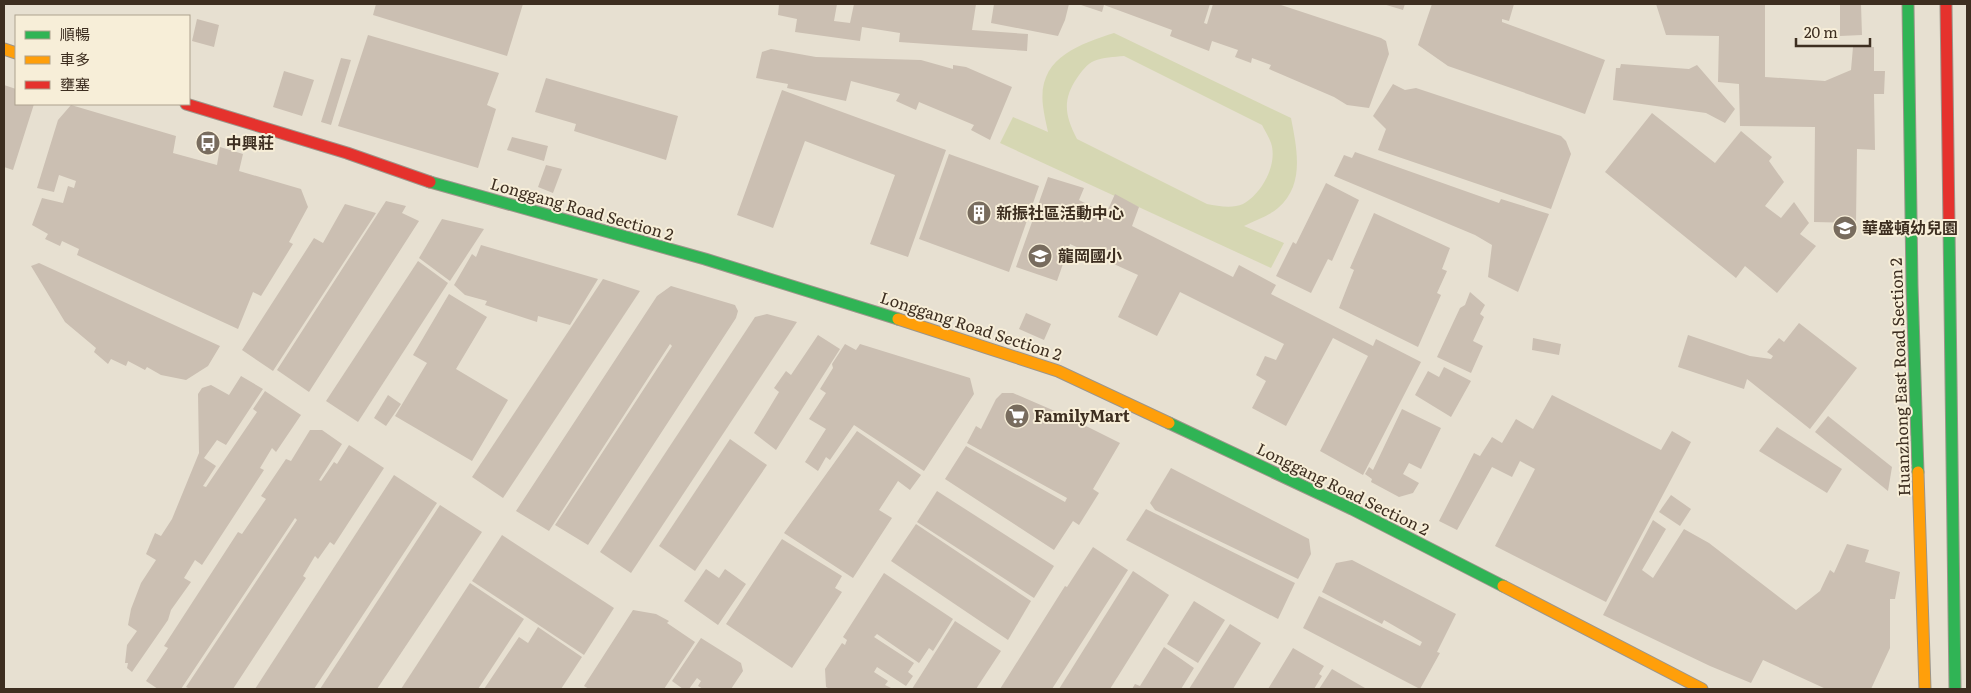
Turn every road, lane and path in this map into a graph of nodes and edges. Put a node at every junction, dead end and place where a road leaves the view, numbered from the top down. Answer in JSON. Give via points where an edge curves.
{"nodes":[{"id":1,"x":1908,"y":4,"type":"edge"},
{"id":2,"x":1946,"y":4,"type":"edge"},
{"id":3,"x":189,"y":105,"type":"edge"},
{"id":4,"x":1702,"y":689,"type":"edge"},
{"id":5,"x":1926,"y":689,"type":"edge"},
{"id":6,"x":1955,"y":689,"type":"edge"}],
"edges":[{"from":1,"to":5,"type":"main road","name":"Huanzhong East Road Section 2","via":[[1914,368]]},
{"from":2,"to":6,"type":"main road"},
{"from":3,"to":4,"type":"main road","name":"Longgang Road Section 2","via":[[445,187],[705,260],[1058,371],[1352,510]]}]}
